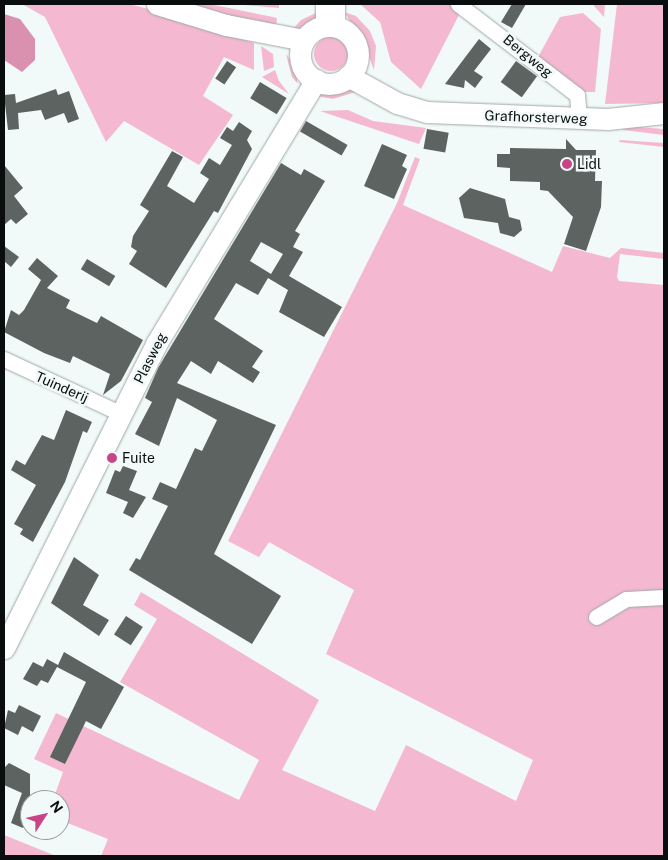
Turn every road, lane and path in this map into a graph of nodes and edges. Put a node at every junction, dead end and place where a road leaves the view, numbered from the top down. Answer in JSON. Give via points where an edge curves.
{"nodes":[{"id":1,"x":157,"y":4,"type":"edge"},
{"id":2,"x":323,"y":4,"type":"edge"},
{"id":3,"x":337,"y":4,"type":"edge"},
{"id":4,"x":458,"y":4,"type":"edge"},
{"id":5,"x":330,"y":27,"type":"junction"},
{"id":6,"x":302,"y":47,"type":"junction"},
{"id":7,"x":352,"y":70,"type":"junction"},
{"id":8,"x":316,"y":80,"type":"junction"},
{"id":9,"x":664,"y":113,"type":"edge"},
{"id":10,"x":579,"y":119,"type":"junction"},
{"id":11,"x":630,"y":119,"type":"junction"},
{"id":12,"x":664,"y":125,"type":"edge"},
{"id":13,"x":4,"y":359,"type":"edge"},
{"id":14,"x":122,"y":414,"type":"junction"},
{"id":15,"x":664,"y":597,"type":"edge"},
{"id":16,"x":596,"y":618,"type":"dead end"},
{"id":17,"x":4,"y":648,"type":"edge"}],
"edges":[{"from":1,"to":6,"type":"main road"},
{"from":2,"to":5,"type":"street"},
{"from":3,"to":5,"type":"street"},
{"from":4,"to":10,"type":"street","name":"Bergweg","via":[[577,95]]},
{"from":5,"to":6,"type":"main road"},
{"from":5,"to":7,"type":"main road","via":[[352,38]]},
{"from":6,"to":8,"type":"main road","via":[[303,66]]},
{"from":7,"to":8,"type":"main road","via":[[336,83]]},
{"from":7,"to":10,"type":"main road","name":"Grafhorsterweg","via":[[443,111]]},
{"from":8,"to":14,"type":"main road","name":"Plasweg","via":[[185,292]]},
{"from":9,"to":11,"type":"main road","name":"Grafhorsterweg"},
{"from":10,"to":11,"type":"main road","name":"Grafhorsterweg"},
{"from":11,"to":12,"type":"main road","name":"Grafhorsterweg"},
{"from":13,"to":14,"type":"street","name":"Tuinderij"},
{"from":14,"to":17,"type":"main road","name":"Plasweg"},
{"from":15,"to":16,"type":"street","via":[[626,599]]}]}
